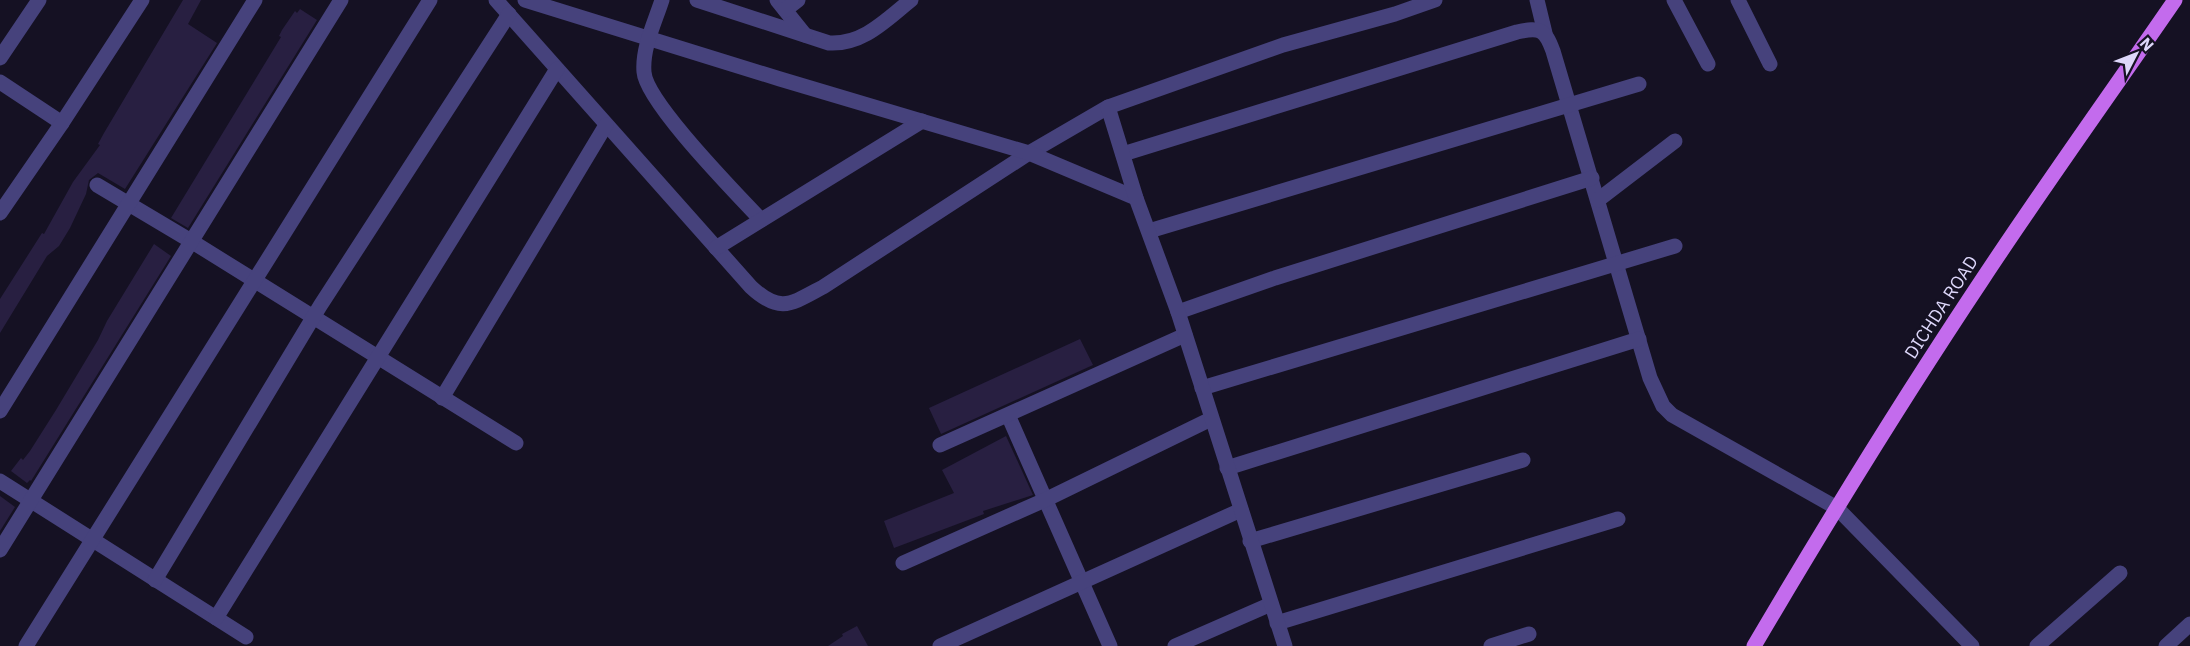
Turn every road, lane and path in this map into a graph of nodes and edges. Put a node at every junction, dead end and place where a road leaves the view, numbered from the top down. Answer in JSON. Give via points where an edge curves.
{"nodes":[{"id":1,"x":39,"y":0,"type":"edge"},
{"id":2,"x":142,"y":0,"type":"edge"},
{"id":3,"x":255,"y":0,"type":"edge"},
{"id":4,"x":341,"y":0,"type":"edge"},
{"id":5,"x":430,"y":0,"type":"edge"},
{"id":6,"x":496,"y":0,"type":"edge"},
{"id":7,"x":525,"y":0,"type":"edge"},
{"id":8,"x":662,"y":0,"type":"edge"},
{"id":9,"x":697,"y":0,"type":"edge"},
{"id":10,"x":798,"y":0,"type":"edge"},
{"id":11,"x":911,"y":0,"type":"edge"},
{"id":12,"x":1436,"y":0,"type":"edge"},
{"id":13,"x":1537,"y":0,"type":"edge"},
{"id":14,"x":1674,"y":0,"type":"edge"},
{"id":15,"x":1738,"y":0,"type":"edge"},
{"id":16,"x":2175,"y":0,"type":"edge"},
{"id":17,"x":781,"y":5,"type":"edge"},
{"id":18,"x":509,"y":14,"type":"junction"},
{"id":19,"x":1545,"y":33,"type":"junction"},
{"id":20,"x":806,"y":35,"type":"junction"},
{"id":21,"x":650,"y":38,"type":"junction"},
{"id":22,"x":0,"y":58,"type":"edge"},
{"id":23,"x":1708,"y":64,"type":"dead end"},
{"id":24,"x":1770,"y":64,"type":"dead end"},
{"id":25,"x":557,"y":69,"type":"junction"},
{"id":26,"x":0,"y":82,"type":"edge"},
{"id":27,"x":1640,"y":84,"type":"dead end"},
{"id":28,"x":1569,"y":104,"type":"junction"},
{"id":29,"x":1108,"y":107,"type":"junction"},
{"id":30,"x":922,"y":121,"type":"junction"},
{"id":31,"x":62,"y":123,"type":"junction"},
{"id":32,"x":606,"y":125,"type":"junction"},
{"id":33,"x":1675,"y":141,"type":"dead end"},
{"id":34,"x":1029,"y":153,"type":"junction"},
{"id":35,"x":1122,"y":154,"type":"junction"},
{"id":36,"x":1592,"y":178,"type":"junction"},
{"id":37,"x":97,"y":185,"type":"dead end"},
{"id":38,"x":1136,"y":198,"type":"junction"},
{"id":39,"x":1598,"y":200,"type":"junction"},
{"id":40,"x":129,"y":203,"type":"junction"},
{"id":41,"x":0,"y":213,"type":"edge"},
{"id":42,"x":761,"y":220,"type":"junction"},
{"id":43,"x":1149,"y":231,"type":"junction"},
{"id":44,"x":191,"y":241,"type":"junction"},
{"id":45,"x":1676,"y":246,"type":"dead end"},
{"id":46,"x":716,"y":248,"type":"junction"},
{"id":47,"x":1617,"y":264,"type":"junction"},
{"id":48,"x":254,"y":280,"type":"junction"},
{"id":49,"x":1178,"y":312,"type":"junction"},
{"id":50,"x":313,"y":318,"type":"junction"},
{"id":51,"x":1185,"y":335,"type":"junction"},
{"id":52,"x":1639,"y":339,"type":"junction"},
{"id":53,"x":379,"y":357,"type":"junction"},
{"id":54,"x":1202,"y":388,"type":"junction"},
{"id":55,"x":442,"y":398,"type":"junction"},
{"id":56,"x":0,"y":411,"type":"edge"},
{"id":57,"x":1008,"y":415,"type":"junction"},
{"id":58,"x":1211,"y":419,"type":"junction"},
{"id":59,"x":516,"y":443,"type":"dead end"},
{"id":60,"x":940,"y":445,"type":"dead end"},
{"id":61,"x":1523,"y":460,"type":"dead end"},
{"id":62,"x":1227,"y":468,"type":"junction"},
{"id":63,"x":0,"y":482,"type":"edge"},
{"id":64,"x":1047,"y":499,"type":"junction"},
{"id":65,"x":31,"y":502,"type":"junction"},
{"id":66,"x":1837,"y":508,"type":"junction"},
{"id":67,"x":1241,"y":510,"type":"junction"},
{"id":68,"x":1618,"y":519,"type":"dead end"},
{"id":69,"x":93,"y":541,"type":"junction"},
{"id":70,"x":1250,"y":541,"type":"junction"},
{"id":71,"x":0,"y":550,"type":"edge"},
{"id":72,"x":903,"y":563,"type":"dead end"},
{"id":73,"x":2120,"y":573,"type":"dead end"},
{"id":74,"x":155,"y":580,"type":"junction"},
{"id":75,"x":1082,"y":580,"type":"junction"},
{"id":76,"x":1270,"y":604,"type":"junction"},
{"id":77,"x":216,"y":618,"type":"junction"},
{"id":78,"x":1277,"y":622,"type":"junction"},
{"id":79,"x":2190,"y":624,"type":"edge"},
{"id":80,"x":1529,"y":634,"type":"dead end"},
{"id":81,"x":246,"y":637,"type":"dead end"},
{"id":82,"x":26,"y":646,"type":"edge"},
{"id":83,"x":940,"y":646,"type":"edge"},
{"id":84,"x":1110,"y":646,"type":"edge"},
{"id":85,"x":1175,"y":646,"type":"edge"},
{"id":86,"x":1285,"y":646,"type":"edge"},
{"id":87,"x":1491,"y":646,"type":"edge"},
{"id":88,"x":1754,"y":646,"type":"edge"},
{"id":89,"x":1972,"y":646,"type":"edge"},
{"id":90,"x":2037,"y":646,"type":"edge"},
{"id":91,"x":2166,"y":646,"type":"edge"}],
"edges":[{"from":1,"to":22,"type":"street"},
{"from":2,"to":31,"type":"street"},
{"from":3,"to":40,"type":"street"},
{"from":4,"to":44,"type":"street"},
{"from":5,"to":48,"type":"street"},
{"from":6,"to":18,"type":"street"},
{"from":7,"to":21,"type":"street"},
{"from":8,"to":21,"type":"street"},
{"from":9,"to":20,"type":"street"},
{"from":10,"to":17,"type":"street"},
{"from":11,"to":20,"type":"street","via":[[854,41],[829,43]]},
{"from":12,"to":29,"type":"street","via":[[1283,45]]},
{"from":13,"to":19,"type":"street"},
{"from":14,"to":23,"type":"street"},
{"from":15,"to":24,"type":"street"},
{"from":16,"to":66,"type":"main road","name":"DICHDA ROAD","via":[[1982,280]]},
{"from":17,"to":20,"type":"street"},
{"from":18,"to":25,"type":"street"},
{"from":18,"to":50,"type":"street"},
{"from":19,"to":28,"type":"street"},
{"from":19,"to":35,"type":"street","via":[[1537,29],[1517,32]]},
{"from":21,"to":30,"type":"street"},
{"from":21,"to":42,"type":"street","via":[[644,74],[654,97]]},
{"from":25,"to":32,"type":"street"},
{"from":25,"to":53,"type":"street"},
{"from":26,"to":31,"type":"street"},
{"from":27,"to":28,"type":"street"},
{"from":28,"to":36,"type":"street"},
{"from":28,"to":43,"type":"street"},
{"from":29,"to":34,"type":"street"},
{"from":29,"to":35,"type":"street"},
{"from":30,"to":34,"type":"street"},
{"from":30,"to":42,"type":"street"},
{"from":31,"to":41,"type":"street"},
{"from":32,"to":46,"type":"street"},
{"from":32,"to":55,"type":"street"},
{"from":33,"to":39,"type":"street"},
{"from":34,"to":38,"type":"street"},
{"from":34,"to":46,"type":"street","via":[[823,287],[788,304],[775,304],[762,297]]},
{"from":35,"to":38,"type":"street"},
{"from":36,"to":39,"type":"street"},
{"from":36,"to":49,"type":"street"},
{"from":37,"to":40,"type":"street"},
{"from":38,"to":43,"type":"street"},
{"from":39,"to":47,"type":"street"},
{"from":40,"to":44,"type":"street"},
{"from":40,"to":56,"type":"street"},
{"from":42,"to":46,"type":"street"},
{"from":43,"to":49,"type":"street"},
{"from":44,"to":48,"type":"street"},
{"from":44,"to":65,"type":"street"},
{"from":45,"to":47,"type":"street"},
{"from":47,"to":52,"type":"street"},
{"from":47,"to":54,"type":"street"},
{"from":48,"to":50,"type":"street"},
{"from":48,"to":69,"type":"street"},
{"from":49,"to":51,"type":"street"},
{"from":50,"to":53,"type":"street"},
{"from":50,"to":74,"type":"street"},
{"from":51,"to":54,"type":"street"},
{"from":51,"to":57,"type":"street"},
{"from":52,"to":62,"type":"street"},
{"from":52,"to":66,"type":"street","via":[[1656,394],[1672,415]]},
{"from":53,"to":55,"type":"street"},
{"from":53,"to":77,"type":"street"},
{"from":54,"to":58,"type":"street"},
{"from":55,"to":59,"type":"street"},
{"from":57,"to":60,"type":"street"},
{"from":57,"to":64,"type":"street"},
{"from":58,"to":62,"type":"street"},
{"from":58,"to":64,"type":"street"},
{"from":61,"to":70,"type":"street"},
{"from":62,"to":67,"type":"street"},
{"from":63,"to":65,"type":"street"},
{"from":64,"to":72,"type":"street"},
{"from":64,"to":75,"type":"street"},
{"from":65,"to":69,"type":"street"},
{"from":65,"to":71,"type":"street"},
{"from":66,"to":88,"type":"main road","name":"DICHDA ROAD"},
{"from":66,"to":89,"type":"street"},
{"from":67,"to":70,"type":"street"},
{"from":67,"to":75,"type":"street"},
{"from":68,"to":78,"type":"street"},
{"from":69,"to":74,"type":"street"},
{"from":69,"to":82,"type":"street"},
{"from":70,"to":76,"type":"street"},
{"from":73,"to":90,"type":"street"},
{"from":74,"to":77,"type":"street"},
{"from":75,"to":83,"type":"street"},
{"from":75,"to":84,"type":"street"},
{"from":76,"to":78,"type":"street"},
{"from":76,"to":85,"type":"street"},
{"from":77,"to":81,"type":"street"},
{"from":78,"to":86,"type":"street"},
{"from":79,"to":91,"type":"street"},
{"from":80,"to":87,"type":"street"}]}
